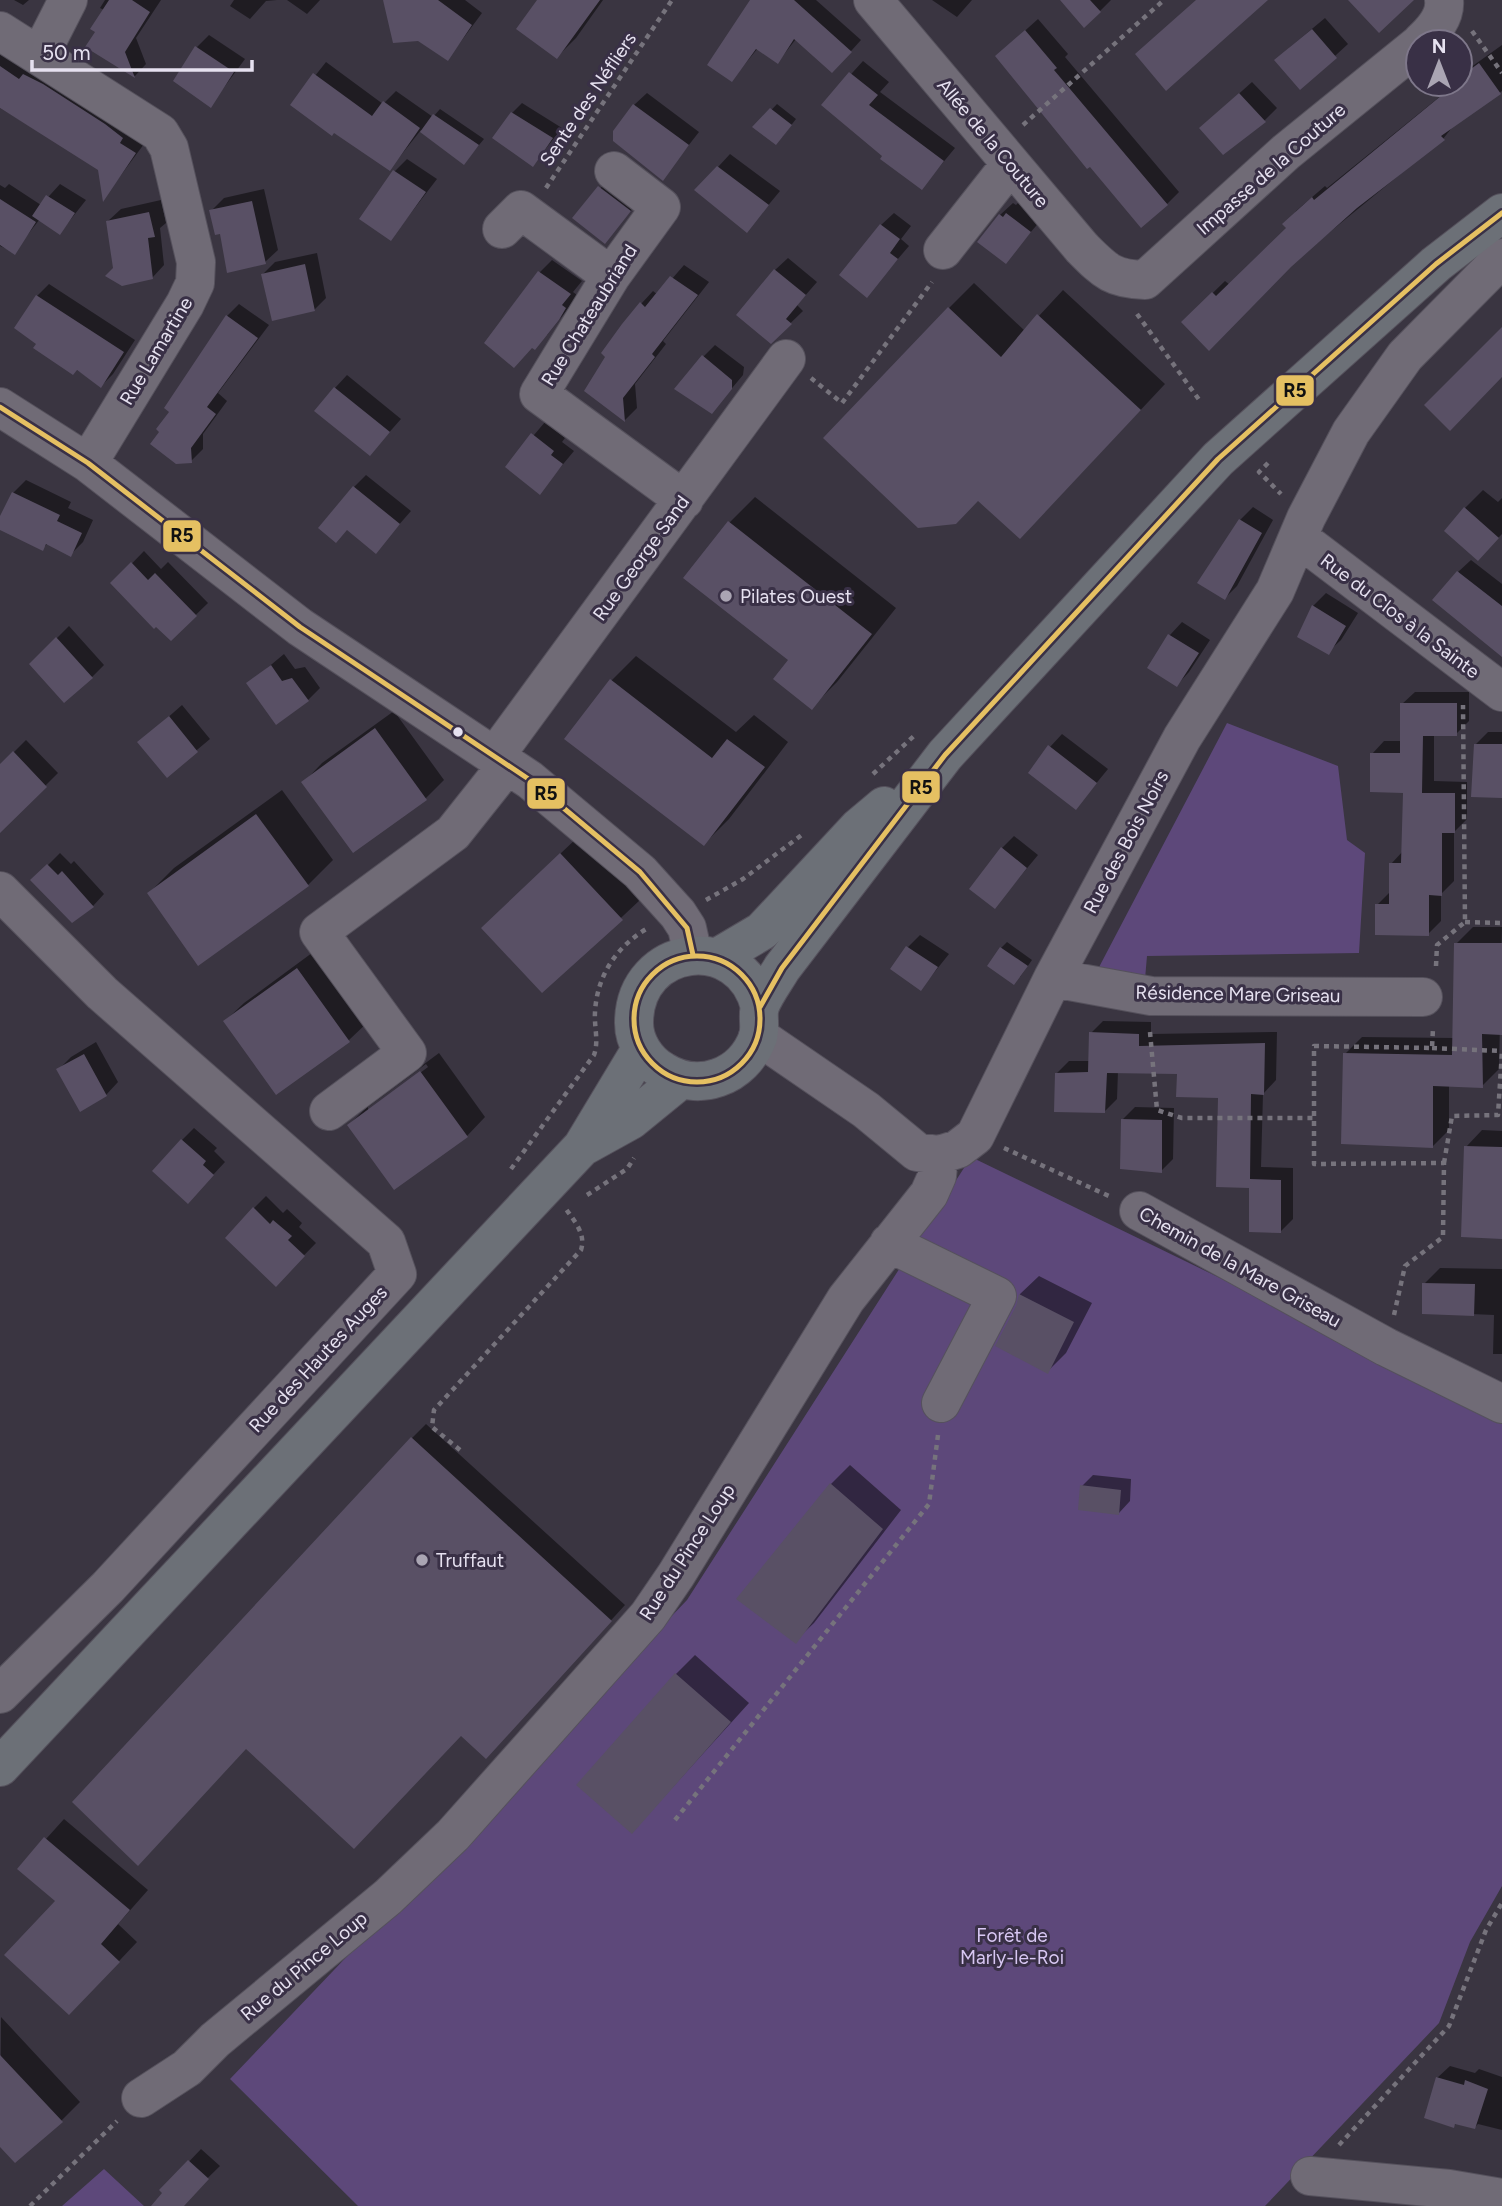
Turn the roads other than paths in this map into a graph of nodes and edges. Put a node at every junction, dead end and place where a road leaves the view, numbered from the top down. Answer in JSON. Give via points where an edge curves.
{"nodes":[{"id":1,"x":68,"y":0,"type":"edge"},
{"id":2,"x":873,"y":0,"type":"edge"},
{"id":3,"x":1445,"y":4,"type":"edge"},
{"id":4,"x":1435,"y":28,"type":"edge"},
{"id":5,"x":0,"y":31,"type":"edge"},
{"id":6,"x":40,"y":55,"type":"junction"},
{"id":7,"x":1404,"y":56,"type":"edge"},
{"id":8,"x":1003,"y":156,"type":"junction"},
{"id":9,"x":614,"y":171,"type":"dead end"},
{"id":10,"x":1502,"y":213,"type":"edge"},
{"id":11,"x":515,"y":222,"type":"road end"},
{"id":12,"x":943,"y":250,"type":"road end"},
{"id":13,"x":1502,"y":258,"type":"edge"},
{"id":14,"x":611,"y":276,"type":"junction"},
{"id":15,"x":1119,"y":279,"type":"joint"},
{"id":16,"x":786,"y":359,"type":"road end"},
{"id":17,"x":0,"y":407,"type":"edge"},
{"id":18,"x":88,"y":463,"type":"junction"},
{"id":19,"x":684,"y":500,"type":"junction"},
{"id":20,"x":1294,"y":513,"type":"junction"},
{"id":21,"x":1502,"y":692,"type":"edge"},
{"id":22,"x":932,"y":743,"type":"junction"},
{"id":23,"x":501,"y":760,"type":"junction"},
{"id":24,"x":0,"y":891,"type":"edge"},
{"id":25,"x":705,"y":956,"type":"junction"},
{"id":26,"x":1053,"y":978,"type":"junction"},
{"id":27,"x":1431,"y":997,"type":"road end"},
{"id":28,"x":759,"y":1022,"type":"junction"},
{"id":29,"x":641,"y":1049,"type":"junction"},
{"id":30,"x":680,"y":1080,"type":"junction"},
{"id":31,"x":329,"y":1111,"type":"dead end"},
{"id":32,"x":582,"y":1147,"type":"junction"},
{"id":33,"x":939,"y":1155,"type":"junction"},
{"id":34,"x":1139,"y":1211,"type":"road end"},
{"id":35,"x":889,"y":1243,"type":"junction"},
{"id":36,"x":941,"y":1403,"type":"road end"},
{"id":37,"x":1502,"y":1404,"type":"edge"},
{"id":38,"x":0,"y":1695,"type":"edge"},
{"id":39,"x":0,"y":1767,"type":"edge"},
{"id":40,"x":141,"y":2098,"type":"road end"},
{"id":41,"x":1310,"y":2176,"type":"road end"},
{"id":42,"x":1502,"y":2198,"type":"edge"}],
"edges":[{"from":1,"to":6,"type":"street"},
{"from":2,"to":8,"type":"street","name":"Allée de la Couture"},
{"from":3,"to":4,"type":"street","name":"Impasse de la Couture"},
{"from":5,"to":6,"type":"street","name":"Rue Lamartine"},
{"from":6,"to":18,"type":"street","name":"Rue Lamartine","via":[[160,133],[169,148],[197,262],[186,304]]},
{"from":7,"to":15,"type":"street","name":"Impasse de la Couture","via":[[1286,152],[1144,281]]},
{"from":8,"to":12,"type":"street"},
{"from":8,"to":15,"type":"street","name":"Allée de la Couture","via":[[1082,248]]},
{"from":9,"to":14,"type":"street","name":"Rue Chateaubriand","via":[[661,207]]},
{"from":10,"to":22,"type":"main road","via":[[1436,264],[1218,459]]},
{"from":11,"to":14,"type":"street"},
{"from":13,"to":20,"type":"street","name":"Rue des Bois Noirs","via":[[1405,356]]},
{"from":14,"to":19,"type":"street","name":"Rue Chateaubriand","via":[[539,394]]},
{"from":16,"to":19,"type":"street","name":"Rue George Sand"},
{"from":17,"to":18,"type":"street"},
{"from":18,"to":23,"type":"street","via":[[300,627]]},
{"from":19,"to":23,"type":"street","name":"Rue George Sand"},
{"from":20,"to":21,"type":"street","name":"Rue du Clos à la Sainte","via":[[1312,548]]},
{"from":20,"to":26,"type":"street","name":"Rue des Bois Noirs","via":[[1275,591],[1182,738]]},
{"from":22,"to":25,"type":"main road","via":[[762,931]]},
{"from":22,"to":28,"type":"main road","via":[[782,968]]},
{"from":23,"to":25,"type":"street","via":[[640,872],[678,914]]},
{"from":23,"to":31,"type":"street","name":"Rue George Sand","via":[[453,833],[319,932],[407,1053]]},
{"from":24,"to":38,"type":"street","name":"Rue des Hautes Auges","via":[[102,993],[386,1242],[397,1274],[108,1587]]},
{"from":25,"to":28,"type":"main road","via":[[738,970],[750,983]]},
{"from":25,"to":29,"type":"main road","via":[[663,965],[641,988],[634,1008],[634,1029]]},
{"from":26,"to":27,"type":"street","name":"Résidence Mare Griseau","via":[[1151,996]]},
{"from":26,"to":33,"type":"street","name":"Rue des Bois Noirs","via":[[975,1136],[958,1149]]},
{"from":28,"to":30,"type":"main road","via":[[749,1055],[734,1070],[697,1083]]},
{"from":28,"to":33,"type":"street","via":[[917,1152]]},
{"from":29,"to":30,"type":"main road","via":[[654,1066]]},
{"from":29,"to":32,"type":"main road"},
{"from":30,"to":32,"type":"main road","via":[[631,1119]]},
{"from":32,"to":39,"type":"main road"},
{"from":33,"to":35,"type":"street","name":"Rue du Pince Loup","via":[[929,1194]]},
{"from":34,"to":37,"type":"street","name":"Chemin de la Mare Griseau","via":[[1387,1347]]},
{"from":35,"to":36,"type":"street","via":[[997,1296]]},
{"from":35,"to":40,"type":"street","name":"Rue du Pince Loup","via":[[846,1299],[648,1616],[453,1835],[187,2068]]},
{"from":41,"to":42,"type":"street"}]}
